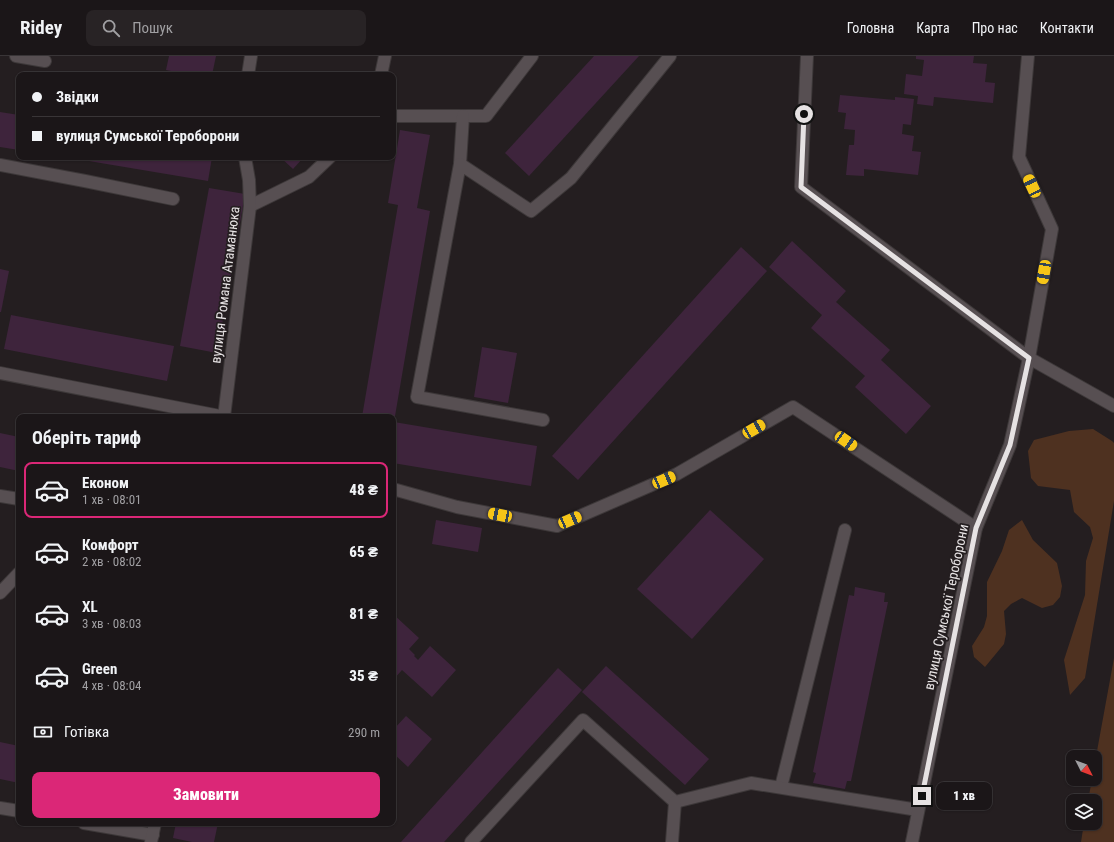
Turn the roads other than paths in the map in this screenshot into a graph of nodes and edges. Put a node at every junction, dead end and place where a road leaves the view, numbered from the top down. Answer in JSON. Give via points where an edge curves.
{"nodes":[{"id":1,"x":16,"y":56,"type":"edge"},
{"id":2,"x":251,"y":56,"type":"edge"},
{"id":3,"x":385,"y":56,"type":"edge"},
{"id":4,"x":532,"y":56,"type":"edge"},
{"id":5,"x":670,"y":56,"type":"edge"},
{"id":6,"x":807,"y":56,"type":"edge"},
{"id":7,"x":1028,"y":56,"type":"edge"},
{"id":8,"x":45,"y":61,"type":"dead end"},
{"id":9,"x":248,"y":72,"type":"edge"},
{"id":10,"x":382,"y":72,"type":"edge"},
{"id":11,"x":396,"y":116,"type":"edge"},
{"id":12,"x":463,"y":116,"type":"junction"},
{"id":13,"x":246,"y":160,"type":"edge"},
{"id":14,"x":327,"y":160,"type":"edge"},
{"id":15,"x":460,"y":164,"type":"junction"},
{"id":16,"x":0,"y":165,"type":"edge"},
{"id":17,"x":173,"y":199,"type":"dead end"},
{"id":18,"x":250,"y":206,"type":"junction"},
{"id":19,"x":1029,"y":358,"type":"junction"},
{"id":20,"x":0,"y":373,"type":"edge"},
{"id":21,"x":1114,"y":406,"type":"edge"},
{"id":22,"x":210,"y":414,"type":"edge"},
{"id":23,"x":225,"y":414,"type":"edge"},
{"id":24,"x":543,"y":420,"type":"dead end"},
{"id":25,"x":396,"y":490,"type":"edge"},
{"id":26,"x":0,"y":496,"type":"edge"},
{"id":27,"x":16,"y":499,"type":"edge"},
{"id":28,"x":976,"y":528,"type":"junction"},
{"id":29,"x":845,"y":530,"type":"dead end"},
{"id":30,"x":16,"y":576,"type":"edge"},
{"id":31,"x":0,"y":593,"type":"edge"},
{"id":32,"x":781,"y":787,"type":"junction"},
{"id":33,"x":675,"y":802,"type":"junction"},
{"id":34,"x":0,"y":808,"type":"edge"},
{"id":35,"x":918,"y":810,"type":"junction"},
{"id":36,"x":16,"y":811,"type":"edge"},
{"id":37,"x":97,"y":826,"type":"edge"},
{"id":38,"x":154,"y":826,"type":"edge"},
{"id":39,"x":152,"y":839,"type":"edge"},
{"id":40,"x":471,"y":842,"type":"edge"},
{"id":41,"x":672,"y":842,"type":"edge"},
{"id":42,"x":912,"y":842,"type":"edge"}],
"edges":[{"from":1,"to":8,"type":"street"},
{"from":2,"to":9,"type":"street"},
{"from":3,"to":10,"type":"street"},
{"from":4,"to":12,"type":"street","via":[[486,116]]},
{"from":5,"to":15,"type":"street","via":[[570,178],[531,211]]},
{"from":6,"to":19,"type":"street","via":[[801,187]]},
{"from":7,"to":19,"type":"street","name":"вулиця Сумської Тероборони","via":[[1019,157],[1052,229]]},
{"from":11,"to":12,"type":"street"},
{"from":12,"to":15,"type":"street"},
{"from":13,"to":18,"type":"street","name":"вулиця Романа Атаманюка"},
{"from":14,"to":18,"type":"street","via":[[309,177]]},
{"from":15,"to":24,"type":"street","via":[[418,397]]},
{"from":16,"to":17,"type":"street"},
{"from":18,"to":23,"type":"street","name":"вулиця Романа Атаманюка"},
{"from":19,"to":21,"type":"street"},
{"from":19,"to":28,"type":"street","name":"вулиця Сумської Тероборони","via":[[1010,445]]},
{"from":20,"to":22,"type":"street"},
{"from":25,"to":28,"type":"street","via":[[457,507],[556,526],[677,474],[793,407]]},
{"from":26,"to":27,"type":"street"},
{"from":28,"to":35,"type":"street","name":"вулиця Сумської Тероборони"},
{"from":29,"to":32,"type":"street"},
{"from":30,"to":31,"type":"street"},
{"from":32,"to":33,"type":"street","via":[[751,783]]},
{"from":32,"to":35,"type":"street"},
{"from":33,"to":40,"type":"street","via":[[583,720]]},
{"from":33,"to":41,"type":"street"},
{"from":34,"to":36,"type":"street"},
{"from":35,"to":42,"type":"street","name":"вулиця Сумської Тероборони"},
{"from":37,"to":39,"type":"street"},
{"from":38,"to":39,"type":"street"}]}
